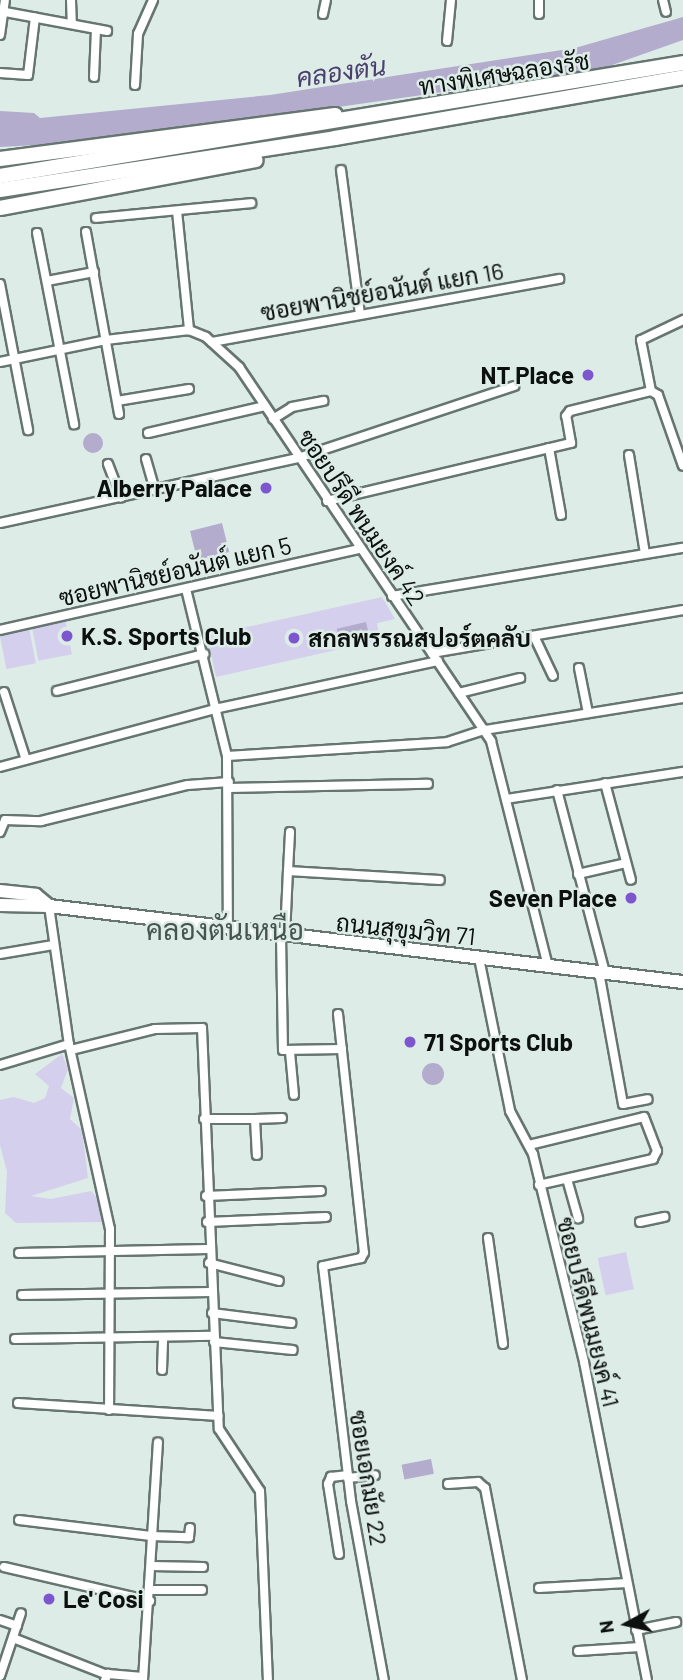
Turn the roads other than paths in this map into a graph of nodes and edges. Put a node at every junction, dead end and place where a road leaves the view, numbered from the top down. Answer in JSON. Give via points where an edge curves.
{"nodes":[{"id":1,"x":5,"y":0,"type":"edge"},
{"id":2,"x":71,"y":0,"type":"edge"},
{"id":3,"x":153,"y":0,"type":"edge"},
{"id":4,"x":326,"y":0,"type":"edge"},
{"id":5,"x":451,"y":0,"type":"edge"},
{"id":6,"x":539,"y":0,"type":"edge"},
{"id":7,"x":663,"y":0,"type":"edge"},
{"id":8,"x":1,"y":11,"type":"edge"},
{"id":9,"x":666,"y":12,"type":"dead end"},
{"id":10,"x":538,"y":13,"type":"dead end"},
{"id":11,"x":323,"y":14,"type":"dead end"},
{"id":12,"x":35,"y":17,"type":"junction"},
{"id":13,"x":72,"y":23,"type":"junction"},
{"id":14,"x":96,"y":29,"type":"junction"},
{"id":15,"x":107,"y":31,"type":"dead end"},
{"id":16,"x":0,"y":34,"type":"edge"},
{"id":17,"x":447,"y":41,"type":"dead end"},
{"id":18,"x":683,"y":63,"type":"edge"},
{"id":19,"x":0,"y":73,"type":"edge"},
{"id":20,"x":94,"y":77,"type":"dead end"},
{"id":21,"x":683,"y":77,"type":"edge"},
{"id":22,"x":135,"y":85,"type":"dead end"},
{"id":23,"x":419,"y":110,"type":"junction"},
{"id":24,"x":335,"y":138,"type":"junction"},
{"id":25,"x":0,"y":159,"type":"edge"},
{"id":26,"x":341,"y":170,"type":"dead end"},
{"id":27,"x":0,"y":176,"type":"edge"},
{"id":28,"x":0,"y":190,"type":"edge"},
{"id":29,"x":251,"y":203,"type":"dead end"},
{"id":30,"x":0,"y":208,"type":"edge"},
{"id":31,"x":177,"y":211,"type":"junction"},
{"id":32,"x":96,"y":218,"type":"dead end"},
{"id":33,"x":86,"y":232,"type":"dead end"},
{"id":34,"x":37,"y":233,"type":"dead end"},
{"id":35,"x":94,"y":272,"type":"junction"},
{"id":36,"x":559,"y":279,"type":"dead end"},
{"id":37,"x":47,"y":281,"type":"junction"},
{"id":38,"x":0,"y":284,"type":"edge"},
{"id":39,"x":360,"y":314,"type":"junction"},
{"id":40,"x":683,"y":320,"type":"edge"},
{"id":41,"x":189,"y":330,"type":"junction"},
{"id":42,"x":106,"y":340,"type":"junction"},
{"id":43,"x":212,"y":342,"type":"junction"},
{"id":44,"x":60,"y":350,"type":"junction"},
{"id":45,"x":14,"y":359,"type":"junction"},
{"id":46,"x":0,"y":362,"type":"edge"},
{"id":47,"x":514,"y":386,"type":"dead end"},
{"id":48,"x":189,"y":389,"type":"dead end"},
{"id":49,"x":651,"y":391,"type":"junction"},
{"id":50,"x":117,"y":401,"type":"junction"},
{"id":51,"x":323,"y":401,"type":"dead end"},
{"id":52,"x":265,"y":406,"type":"junction"},
{"id":53,"x":120,"y":414,"type":"dead end"},
{"id":54,"x":273,"y":419,"type":"junction"},
{"id":55,"x":74,"y":424,"type":"dead end"},
{"id":56,"x":28,"y":429,"type":"dead end"},
{"id":57,"x":148,"y":433,"type":"dead end"},
{"id":58,"x":549,"y":448,"type":"junction"},
{"id":59,"x":629,"y":455,"type":"dead end"},
{"id":60,"x":298,"y":458,"type":"junction"},
{"id":61,"x":146,"y":460,"type":"dead end"},
{"id":62,"x":108,"y":464,"type":"dead end"},
{"id":63,"x":683,"y":466,"type":"edge"},
{"id":64,"x":155,"y":490,"type":"junction"},
{"id":65,"x":121,"y":498,"type":"junction"},
{"id":66,"x":327,"y":501,"type":"junction"},
{"id":67,"x":561,"y":515,"type":"dead end"},
{"id":68,"x":0,"y":523,"type":"edge"},
{"id":69,"x":683,"y":548,"type":"edge"},
{"id":70,"x":359,"y":549,"type":"junction"},
{"id":71,"x":645,"y":554,"type":"junction"},
{"id":72,"x":186,"y":589,"type":"junction"},
{"id":73,"x":392,"y":596,"type":"junction"},
{"id":74,"x":683,"y":610,"type":"edge"},
{"id":75,"x":0,"y":630,"type":"edge"},
{"id":76,"x":534,"y":636,"type":"junction"},
{"id":77,"x":204,"y":654,"type":"junction"},
{"id":78,"x":435,"y":657,"type":"junction"},
{"id":79,"x":579,"y":668,"type":"dead end"},
{"id":80,"x":553,"y":676,"type":"dead end"},
{"id":81,"x":520,"y":678,"type":"dead end"},
{"id":82,"x":57,"y":691,"type":"dead end"},
{"id":83,"x":4,"y":692,"type":"dead end"},
{"id":84,"x":459,"y":693,"type":"junction"},
{"id":85,"x":683,"y":698,"type":"edge"},
{"id":86,"x":11,"y":704,"type":"junction"},
{"id":87,"x":0,"y":706,"type":"edge"},
{"id":88,"x":219,"y":708,"type":"junction"},
{"id":89,"x":588,"y":713,"type":"junction"},
{"id":90,"x":485,"y":730,"type":"junction"},
{"id":91,"x":227,"y":756,"type":"junction"},
{"id":92,"x":26,"y":760,"type":"junction"},
{"id":93,"x":0,"y":767,"type":"edge"},
{"id":94,"x":683,"y":772,"type":"edge"},
{"id":95,"x":605,"y":783,"type":"junction"},
{"id":96,"x":428,"y":784,"type":"dead end"},
{"id":97,"x":229,"y":785,"type":"junction"},
{"id":98,"x":557,"y":790,"type":"junction"},
{"id":99,"x":506,"y":799,"type":"junction"},
{"id":100,"x":0,"y":832,"type":"edge"},
{"id":101,"x":290,"y":832,"type":"dead end"},
{"id":102,"x":626,"y":863,"type":"junction"},
{"id":103,"x":288,"y":871,"type":"junction"},
{"id":104,"x":578,"y":874,"type":"junction"},
{"id":105,"x":440,"y":880,"type":"dead end"},
{"id":106,"x":631,"y":880,"type":"dead end"},
{"id":107,"x":0,"y":893,"type":"edge"},
{"id":108,"x":19,"y":902,"type":"junction"},
{"id":109,"x":0,"y":905,"type":"edge"},
{"id":110,"x":45,"y":906,"type":"junction"},
{"id":111,"x":0,"y":911,"type":"edge"},
{"id":112,"x":228,"y":928,"type":"junction"},
{"id":113,"x":283,"y":936,"type":"junction"},
{"id":114,"x":53,"y":945,"type":"junction"},
{"id":115,"x":0,"y":954,"type":"edge"},
{"id":116,"x":480,"y":958,"type":"junction"},
{"id":117,"x":548,"y":967,"type":"junction"},
{"id":118,"x":602,"y":973,"type":"junction"},
{"id":119,"x":682,"y":986,"type":"edge"},
{"id":120,"x":338,"y":1014,"type":"dead end"},
{"id":121,"x":70,"y":1047,"type":"junction"},
{"id":122,"x":342,"y":1049,"type":"junction"},
{"id":123,"x":290,"y":1052,"type":"junction"},
{"id":124,"x":0,"y":1065,"type":"edge"},
{"id":125,"x":294,"y":1095,"type":"dead end"},
{"id":126,"x":648,"y":1099,"type":"dead end"},
{"id":127,"x":282,"y":1118,"type":"dead end"},
{"id":128,"x":204,"y":1119,"type":"junction"},
{"id":129,"x":255,"y":1119,"type":"junction"},
{"id":130,"x":528,"y":1145,"type":"junction"},
{"id":131,"x":257,"y":1155,"type":"dead end"},
{"id":132,"x":567,"y":1179,"type":"junction"},
{"id":133,"x":539,"y":1185,"type":"junction"},
{"id":134,"x":321,"y":1191,"type":"dead end"},
{"id":135,"x":206,"y":1196,"type":"junction"},
{"id":136,"x":326,"y":1217,"type":"dead end"},
{"id":137,"x":664,"y":1217,"type":"dead end"},
{"id":138,"x":578,"y":1218,"type":"dead end"},
{"id":139,"x":207,"y":1222,"type":"junction"},
{"id":140,"x":640,"y":1222,"type":"dead end"},
{"id":141,"x":488,"y":1238,"type":"dead end"},
{"id":142,"x":208,"y":1249,"type":"junction"},
{"id":143,"x":110,"y":1251,"type":"junction"},
{"id":144,"x":19,"y":1253,"type":"dead end"},
{"id":145,"x":209,"y":1263,"type":"junction"},
{"id":146,"x":279,"y":1281,"type":"dead end"},
{"id":147,"x":211,"y":1292,"type":"junction"},
{"id":148,"x":110,"y":1293,"type":"junction"},
{"id":149,"x":22,"y":1295,"type":"dead end"},
{"id":150,"x":212,"y":1313,"type":"junction"},
{"id":151,"x":291,"y":1323,"type":"dead end"},
{"id":152,"x":163,"y":1338,"type":"junction"},
{"id":153,"x":15,"y":1339,"type":"dead end"},
{"id":154,"x":214,"y":1339,"type":"junction"},
{"id":155,"x":110,"y":1340,"type":"junction"},
{"id":156,"x":503,"y":1344,"type":"dead end"},
{"id":157,"x":293,"y":1350,"type":"dead end"},
{"id":158,"x":162,"y":1370,"type":"dead end"},
{"id":159,"x":18,"y":1403,"type":"dead end"},
{"id":160,"x":109,"y":1410,"type":"junction"},
{"id":161,"x":219,"y":1416,"type":"junction"},
{"id":162,"x":158,"y":1442,"type":"dead end"},
{"id":163,"x":375,"y":1475,"type":"dead end"},
{"id":164,"x":348,"y":1476,"type":"junction"},
{"id":165,"x":448,"y":1483,"type":"dead end"},
{"id":166,"x":19,"y":1520,"type":"dead end"},
{"id":167,"x":190,"y":1528,"type":"dead end"},
{"id":168,"x":151,"y":1536,"type":"junction"},
{"id":169,"x":339,"y":1554,"type":"dead end"},
{"id":170,"x":151,"y":1566,"type":"junction"},
{"id":171,"x":4,"y":1567,"type":"dead end"},
{"id":172,"x":203,"y":1567,"type":"dead end"},
{"id":173,"x":627,"y":1583,"type":"junction"},
{"id":174,"x":539,"y":1588,"type":"dead end"},
{"id":175,"x":150,"y":1590,"type":"junction"},
{"id":176,"x":202,"y":1590,"type":"dead end"},
{"id":177,"x":150,"y":1601,"type":"junction"},
{"id":178,"x":21,"y":1613,"type":"dead end"},
{"id":179,"x":0,"y":1620,"type":"edge"},
{"id":180,"x":676,"y":1622,"type":"dead end"},
{"id":181,"x":17,"y":1626,"type":"junction"},
{"id":182,"x":636,"y":1630,"type":"junction"},
{"id":183,"x":13,"y":1637,"type":"junction"},
{"id":184,"x":640,"y":1647,"type":"junction"},
{"id":185,"x":578,"y":1651,"type":"dead end"},
{"id":186,"x":0,"y":1674,"type":"edge"},
{"id":187,"x":105,"y":1677,"type":"edge"},
{"id":188,"x":143,"y":1679,"type":"edge"},
{"id":189,"x":9,"y":1680,"type":"edge"},
{"id":190,"x":268,"y":1680,"type":"edge"},
{"id":191,"x":384,"y":1680,"type":"edge"},
{"id":192,"x":522,"y":1680,"type":"edge"},
{"id":193,"x":647,"y":1680,"type":"edge"}],
"edges":[{"from":1,"to":8,"type":"street"},
{"from":2,"to":13,"type":"street"},
{"from":3,"to":22,"type":"street","via":[[138,34]]},
{"from":4,"to":11,"type":"street"},
{"from":5,"to":17,"type":"street"},
{"from":6,"to":10,"type":"street"},
{"from":7,"to":9,"type":"street"},
{"from":8,"to":12,"type":"street"},
{"from":8,"to":16,"type":"street"},
{"from":12,"to":13,"type":"street"},
{"from":12,"to":19,"type":"street","via":[[28,75]]},
{"from":13,"to":14,"type":"street"},
{"from":14,"to":15,"type":"street"},
{"from":14,"to":20,"type":"street"},
{"from":18,"to":23,"type":"highway","name":"ทางพิเศษฉลองรัช"},
{"from":21,"to":24,"type":"highway","name":"ทางพิเศษฉลองรัช"},
{"from":23,"to":25,"type":"highway","via":[[284,118]]},
{"from":23,"to":27,"type":"highway","name":"ทางพิเศษฉลองรัช"},
{"from":24,"to":28,"type":"highway","name":"ทางพิเศษฉลองรัช"},
{"from":24,"to":30,"type":"highway","via":[[283,154]]},
{"from":26,"to":39,"type":"street"},
{"from":29,"to":31,"type":"street"},
{"from":31,"to":32,"type":"street"},
{"from":31,"to":41,"type":"street"},
{"from":33,"to":35,"type":"street"},
{"from":34,"to":37,"type":"street"},
{"from":35,"to":37,"type":"street"},
{"from":35,"to":42,"type":"street"},
{"from":36,"to":39,"type":"street","name":"ซอยพานิชย์อนันต์ แยก 16"},
{"from":37,"to":44,"type":"street"},
{"from":38,"to":45,"type":"street"},
{"from":39,"to":43,"type":"street","name":"ซอยพานิชย์อนันต์ แยก 16"},
{"from":40,"to":49,"type":"street","via":[[641,340]]},
{"from":41,"to":42,"type":"street"},
{"from":41,"to":43,"type":"street","name":"ซอยปรีดี พนมยงค์ 42"},
{"from":42,"to":44,"type":"street"},
{"from":42,"to":50,"type":"street"},
{"from":43,"to":52,"type":"street","name":"ซอยปรีดี พนมยงค์ 42","via":[[239,367]]},
{"from":44,"to":45,"type":"street"},
{"from":44,"to":55,"type":"street"},
{"from":45,"to":46,"type":"street"},
{"from":45,"to":56,"type":"street"},
{"from":47,"to":60,"type":"street"},
{"from":48,"to":50,"type":"street"},
{"from":49,"to":58,"type":"street","via":[[570,411],[566,416],[571,443]]},
{"from":49,"to":63,"type":"street","via":[[658,395]]},
{"from":50,"to":53,"type":"street"},
{"from":51,"to":54,"type":"street","via":[[292,407]]},
{"from":52,"to":54,"type":"street","name":"ซอยปรีดี พนมยงค์ 42"},
{"from":52,"to":57,"type":"street"},
{"from":54,"to":60,"type":"street","name":"ซอยปรีดี พนมยงค์ 42"},
{"from":58,"to":66,"type":"street"},
{"from":58,"to":67,"type":"street"},
{"from":59,"to":71,"type":"street"},
{"from":60,"to":64,"type":"street"},
{"from":60,"to":66,"type":"street","name":"ซอยปรีดี พนมยงค์ 42"},
{"from":61,"to":64,"type":"street"},
{"from":62,"to":65,"type":"street"},
{"from":64,"to":65,"type":"street"},
{"from":65,"to":68,"type":"street"},
{"from":66,"to":70,"type":"street","name":"ซอยปรีดี พนมยงค์ 42"},
{"from":69,"to":71,"type":"street"},
{"from":70,"to":72,"type":"street","name":"ซอยพานิชย์อนันต์ แยก 5"},
{"from":70,"to":73,"type":"street","name":"ซอยปรีดี พนมยงค์ 42"},
{"from":71,"to":73,"type":"street"},
{"from":72,"to":75,"type":"street","name":"ซอยพานิชย์อนันต์ แยก 5"},
{"from":72,"to":77,"type":"street"},
{"from":73,"to":78,"type":"street","name":"ซอยปรีดี พนมยงค์ 42"},
{"from":74,"to":76,"type":"street"},
{"from":76,"to":78,"type":"street"},
{"from":76,"to":80,"type":"street"},
{"from":77,"to":82,"type":"street"},
{"from":77,"to":88,"type":"street"},
{"from":78,"to":84,"type":"street","name":"ซอยปรีดี พนมยงค์ 42"},
{"from":78,"to":88,"type":"street"},
{"from":79,"to":89,"type":"street"},
{"from":81,"to":84,"type":"street"},
{"from":83,"to":86,"type":"street"},
{"from":84,"to":90,"type":"street","name":"ซอยปรีดี พนมยงค์ 42"},
{"from":85,"to":89,"type":"street"},
{"from":86,"to":87,"type":"street"},
{"from":86,"to":92,"type":"street"},
{"from":88,"to":91,"type":"street"},
{"from":88,"to":92,"type":"street"},
{"from":89,"to":90,"type":"street"},
{"from":90,"to":91,"type":"street","via":[[447,742]]},
{"from":90,"to":99,"type":"street","name":"ซอยปรีดี พนมยงค์ 42"},
{"from":91,"to":97,"type":"street"},
{"from":92,"to":93,"type":"street"},
{"from":94,"to":95,"type":"street"},
{"from":95,"to":98,"type":"street"},
{"from":95,"to":102,"type":"street"},
{"from":96,"to":97,"type":"street"},
{"from":97,"to":100,"type":"street","via":[[188,785],[41,821],[5,820]]},
{"from":97,"to":112,"type":"street"},
{"from":98,"to":99,"type":"street"},
{"from":98,"to":104,"type":"street"},
{"from":99,"to":117,"type":"street","name":"ซอยปรีดี พนมยงค์ 42"},
{"from":101,"to":103,"type":"street"},
{"from":102,"to":104,"type":"street"},
{"from":102,"to":106,"type":"street"},
{"from":103,"to":105,"type":"street"},
{"from":103,"to":113,"type":"street"},
{"from":104,"to":118,"type":"street"},
{"from":107,"to":108,"type":"main road","name":"ถนนสุขุมวิท 71"},
{"from":107,"to":110,"type":"main road","via":[[36,895]]},
{"from":108,"to":109,"type":"main road","name":"ถนนสุขุมวิท 71"},
{"from":108,"to":110,"type":"main road","name":"ถนนสุขุมวิท 71"},
{"from":110,"to":111,"type":"main road","via":[[35,914]]},
{"from":110,"to":112,"type":"main road","name":"ถนนสุขุมวิท 71"},
{"from":110,"to":114,"type":"street"},
{"from":112,"to":113,"type":"main road","name":"ถนนสุขุมวิท 71"},
{"from":113,"to":116,"type":"main road","name":"ถนนสุขุมวิท 71"},
{"from":113,"to":123,"type":"street","via":[[280,1040],[283,1050]]},
{"from":114,"to":115,"type":"street"},
{"from":114,"to":121,"type":"street"},
{"from":116,"to":117,"type":"main road","name":"ถนนสุขุมวิท 71"},
{"from":116,"to":130,"type":"street","name":"ซอยปรีดีพนมยงค์ 41","via":[[510,1111]]},
{"from":117,"to":118,"type":"main road","name":"ถนนสุขุมวิท 71"},
{"from":118,"to":119,"type":"main road","name":"ถนนสุขุมวิท 71"},
{"from":118,"to":126,"type":"street","via":[[623,1104]]},
{"from":120,"to":122,"type":"street"},
{"from":121,"to":124,"type":"street"},
{"from":121,"to":128,"type":"street","via":[[200,1025]]},
{"from":121,"to":143,"type":"street","via":[[110,1229]]},
{"from":122,"to":123,"type":"street"},
{"from":122,"to":164,"type":"street","name":"ซอยเอกมัย 22","via":[[364,1253],[360,1258],[324,1262],[324,1280]]},
{"from":123,"to":125,"type":"street"},
{"from":127,"to":129,"type":"street"},
{"from":128,"to":129,"type":"street"},
{"from":128,"to":135,"type":"street"},
{"from":129,"to":131,"type":"street"},
{"from":130,"to":132,"type":"street","via":[[647,1118],[657,1152],[653,1159]]},
{"from":130,"to":133,"type":"street","name":"ซอยปรีดีพนมยงค์ 41"},
{"from":132,"to":133,"type":"street"},
{"from":132,"to":138,"type":"street"},
{"from":133,"to":173,"type":"street","name":"ซอยปรีดีพนมยงค์ 41","via":[[592,1395]]},
{"from":134,"to":135,"type":"street"},
{"from":135,"to":139,"type":"street"},
{"from":136,"to":139,"type":"street"},
{"from":137,"to":140,"type":"street"},
{"from":139,"to":142,"type":"street"},
{"from":141,"to":156,"type":"street"},
{"from":142,"to":143,"type":"street"},
{"from":142,"to":145,"type":"street"},
{"from":143,"to":144,"type":"street"},
{"from":143,"to":148,"type":"street"},
{"from":145,"to":146,"type":"street"},
{"from":145,"to":147,"type":"street"},
{"from":147,"to":148,"type":"street"},
{"from":147,"to":150,"type":"street"},
{"from":148,"to":149,"type":"street"},
{"from":148,"to":155,"type":"street"},
{"from":150,"to":151,"type":"street"},
{"from":150,"to":154,"type":"street"},
{"from":152,"to":154,"type":"street"},
{"from":152,"to":155,"type":"street"},
{"from":152,"to":158,"type":"street"},
{"from":153,"to":155,"type":"street"},
{"from":154,"to":157,"type":"street"},
{"from":154,"to":161,"type":"street"},
{"from":155,"to":160,"type":"street"},
{"from":159,"to":160,"type":"street"},
{"from":160,"to":161,"type":"street"},
{"from":161,"to":190,"type":"street","via":[[222,1437],[260,1491]]},
{"from":162,"to":168,"type":"street"},
{"from":163,"to":164,"type":"street"},
{"from":164,"to":169,"type":"street","via":[[331,1477],[328,1484]]},
{"from":164,"to":191,"type":"street","name":"ซอยเอกมัย 22"},
{"from":165,"to":192,"type":"street","via":[[478,1482],[485,1488]]},
{"from":166,"to":168,"type":"street"},
{"from":167,"to":168,"type":"street","via":[[189,1537]]},
{"from":168,"to":170,"type":"street"},
{"from":170,"to":172,"type":"street"},
{"from":170,"to":175,"type":"street"},
{"from":171,"to":177,"type":"street"},
{"from":173,"to":174,"type":"street"},
{"from":173,"to":182,"type":"street","name":"ซอยปรีดีพนมยงค์ 41"},
{"from":175,"to":176,"type":"street"},
{"from":175,"to":177,"type":"street"},
{"from":177,"to":188,"type":"street"},
{"from":178,"to":181,"type":"street"},
{"from":179,"to":181,"type":"street"},
{"from":180,"to":182,"type":"street"},
{"from":181,"to":183,"type":"street"},
{"from":182,"to":184,"type":"street","name":"ซอยปรีดีพนมยงค์ 41"},
{"from":183,"to":186,"type":"street"},
{"from":183,"to":187,"type":"street"},
{"from":184,"to":185,"type":"street"},
{"from":184,"to":193,"type":"street","name":"ซอยปรีดีพนมยงค์ 41"},
{"from":186,"to":189,"type":"street"},
{"from":187,"to":188,"type":"street"}]}
